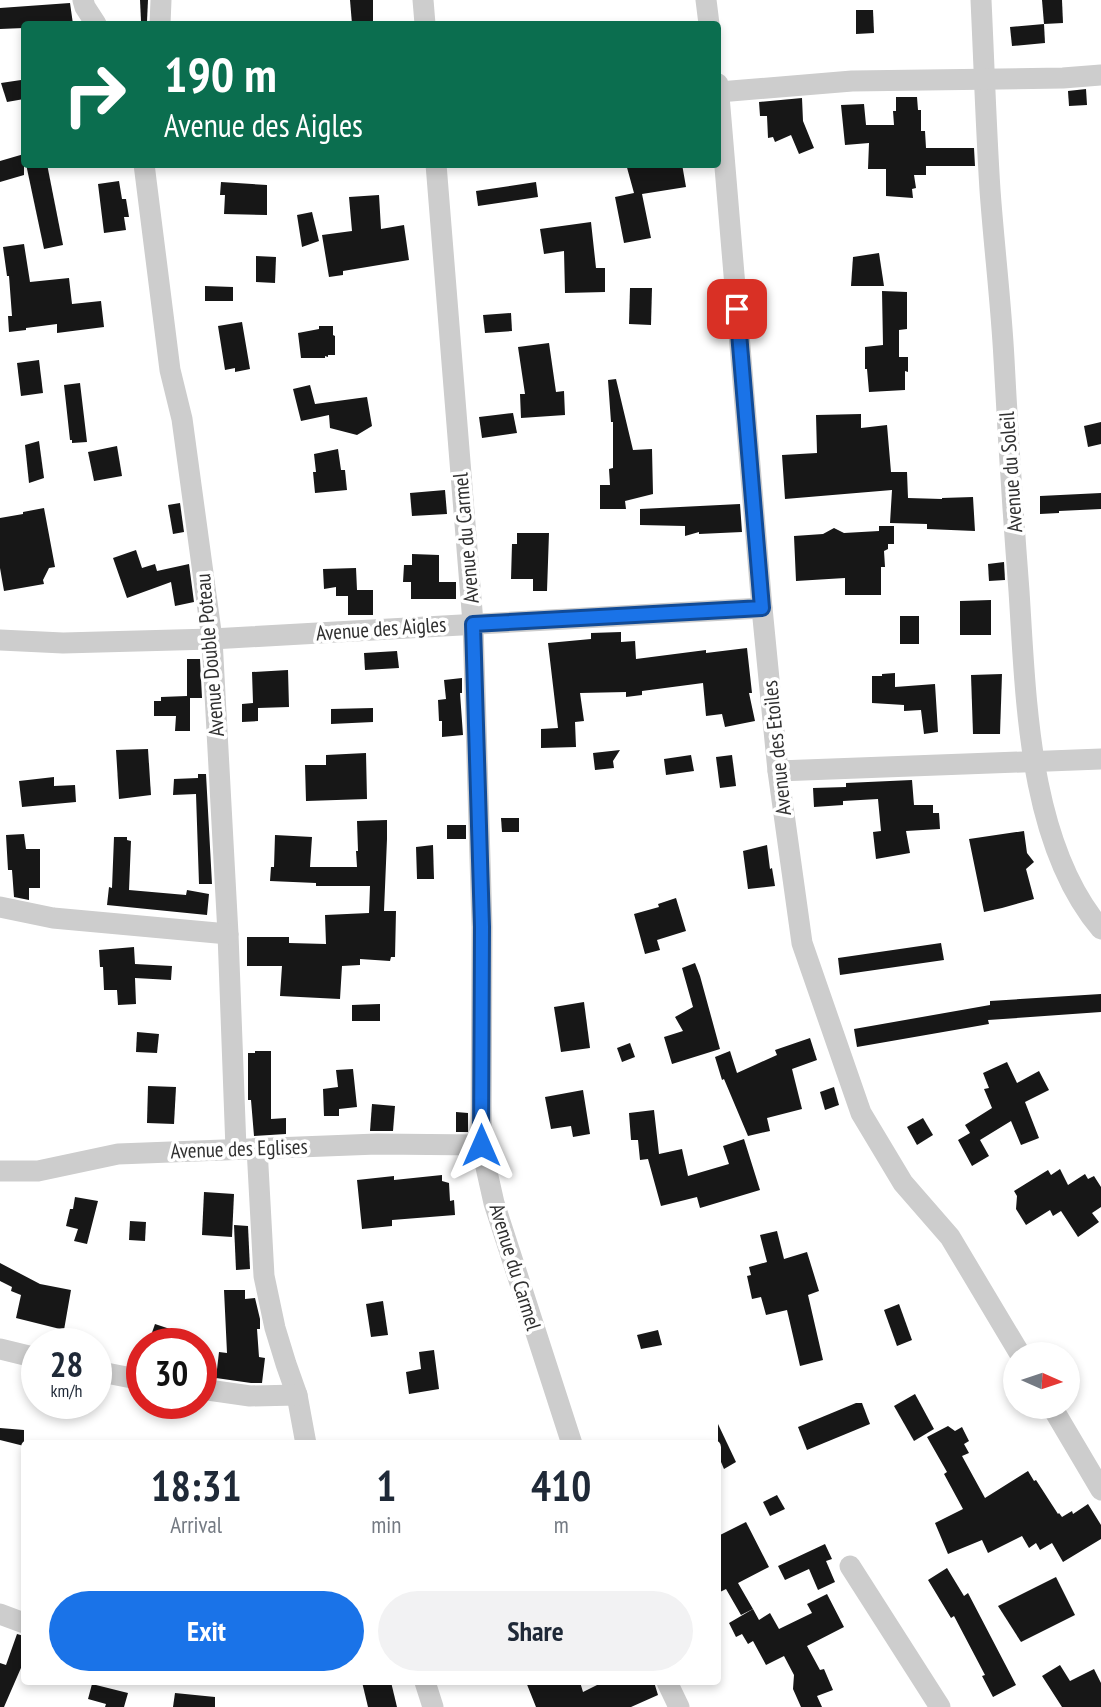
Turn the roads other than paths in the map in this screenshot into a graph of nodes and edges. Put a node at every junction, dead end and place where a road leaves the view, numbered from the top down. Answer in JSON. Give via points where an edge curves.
{"nodes":[{"id":1,"x":83,"y":0,"type":"edge"},
{"id":2,"x":161,"y":0,"type":"edge"},
{"id":3,"x":423,"y":0,"type":"edge"},
{"id":4,"x":706,"y":0,"type":"edge"},
{"id":5,"x":981,"y":0,"type":"edge"},
{"id":6,"x":94,"y":21,"type":"edge"},
{"id":7,"x":160,"y":21,"type":"edge"},
{"id":8,"x":425,"y":21,"type":"edge"},
{"id":9,"x":709,"y":21,"type":"edge"},
{"id":10,"x":1101,"y":75,"type":"edge"},
{"id":11,"x":985,"y":78,"type":"junction"},
{"id":12,"x":721,"y":88,"type":"edge"},
{"id":13,"x":721,"y":123,"type":"edge"},
{"id":14,"x":145,"y":168,"type":"edge"},
{"id":15,"x":436,"y":168,"type":"edge"},
{"id":16,"x":762,"y":608,"type":"junction"},
{"id":17,"x":473,"y":624,"type":"junction"},
{"id":18,"x":212,"y":639,"type":"junction"},
{"id":19,"x":0,"y":640,"type":"edge"},
{"id":20,"x":1101,"y":759,"type":"edge"},
{"id":21,"x":1033,"y":762,"type":"junction"},
{"id":22,"x":778,"y":771,"type":"junction"},
{"id":23,"x":0,"y":907,"type":"edge"},
{"id":24,"x":1101,"y":929,"type":"edge"},
{"id":25,"x":228,"y":934,"type":"junction"},
{"id":26,"x":481,"y":1145,"type":"junction"},
{"id":27,"x":246,"y":1149,"type":"junction"},
{"id":28,"x":0,"y":1171,"type":"edge"},
{"id":29,"x":1013,"y":1342,"type":"edge"},
{"id":30,"x":0,"y":1349,"type":"edge"},
{"id":31,"x":21,"y":1354,"type":"edge"},
{"id":32,"x":217,"y":1391,"type":"edge"},
{"id":33,"x":297,"y":1395,"type":"junction"},
{"id":34,"x":1059,"y":1419,"type":"edge"},
{"id":35,"x":305,"y":1440,"type":"edge"},
{"id":36,"x":571,"y":1440,"type":"edge"},
{"id":37,"x":1101,"y":1490,"type":"edge"},
{"id":38,"x":850,"y":1566,"type":"dead end"},
{"id":39,"x":0,"y":1614,"type":"edge"},
{"id":40,"x":21,"y":1622,"type":"edge"},
{"id":41,"x":426,"y":1685,"type":"edge"},
{"id":42,"x":668,"y":1685,"type":"edge"},
{"id":43,"x":433,"y":1707,"type":"edge"},
{"id":44,"x":679,"y":1707,"type":"edge"},
{"id":45,"x":940,"y":1707,"type":"edge"}],
"edges":[{"from":1,"to":6,"type":"street"},
{"from":2,"to":7,"type":"street"},
{"from":3,"to":8,"type":"street"},
{"from":4,"to":9,"type":"street"},
{"from":5,"to":11,"type":"street","name":"Avenue du Soleil"},
{"from":10,"to":11,"type":"street"},
{"from":11,"to":12,"type":"street"},
{"from":11,"to":21,"type":"street","name":"Avenue du Soleil"},
{"from":13,"to":16,"type":"street","name":"Avenue des Etoiles"},
{"from":14,"to":18,"type":"street","name":"Avenue Double Poteau"},
{"from":15,"to":17,"type":"street","name":"Avenue du Carmel"},
{"from":16,"to":17,"type":"street","name":"Avenue des Aigles"},
{"from":16,"to":22,"type":"street","name":"Avenue des Etoiles"},
{"from":17,"to":18,"type":"street","name":"Avenue des Aigles"},
{"from":17,"to":26,"type":"street","name":"Avenue du Carmel","via":[[482,915]]},
{"from":18,"to":19,"type":"street","name":"Avenue des Aigles"},
{"from":18,"to":25,"type":"street","name":"Avenue Double Poteau"},
{"from":20,"to":21,"type":"street"},
{"from":21,"to":22,"type":"street"},
{"from":21,"to":24,"type":"street","name":"Avenue du Soleil","via":[[1054,846]]},
{"from":22,"to":29,"type":"street","name":"Avenue des Etoiles","via":[[802,943],[861,1113],[903,1183],[950,1237]]},
{"from":23,"to":25,"type":"street","via":[[52,918]]},
{"from":25,"to":27,"type":"street","name":"Avenue Double Poteau"},
{"from":26,"to":27,"type":"street","name":"Avenue des Eglises"},
{"from":26,"to":36,"type":"street","name":"Avenue du Carmel"},
{"from":27,"to":28,"type":"street","name":"Avenue des Eglises","via":[[118,1154],[38,1171]]},
{"from":27,"to":33,"type":"street","name":"Avenue Double Poteau","via":[[264,1276]]},
{"from":30,"to":31,"type":"street"},
{"from":32,"to":33,"type":"street"},
{"from":33,"to":35,"type":"street","name":"Avenue Double Poteau"},
{"from":34,"to":37,"type":"street"},
{"from":38,"to":45,"type":"street"},
{"from":39,"to":40,"type":"street"},
{"from":41,"to":43,"type":"street"},
{"from":42,"to":44,"type":"street"}]}
